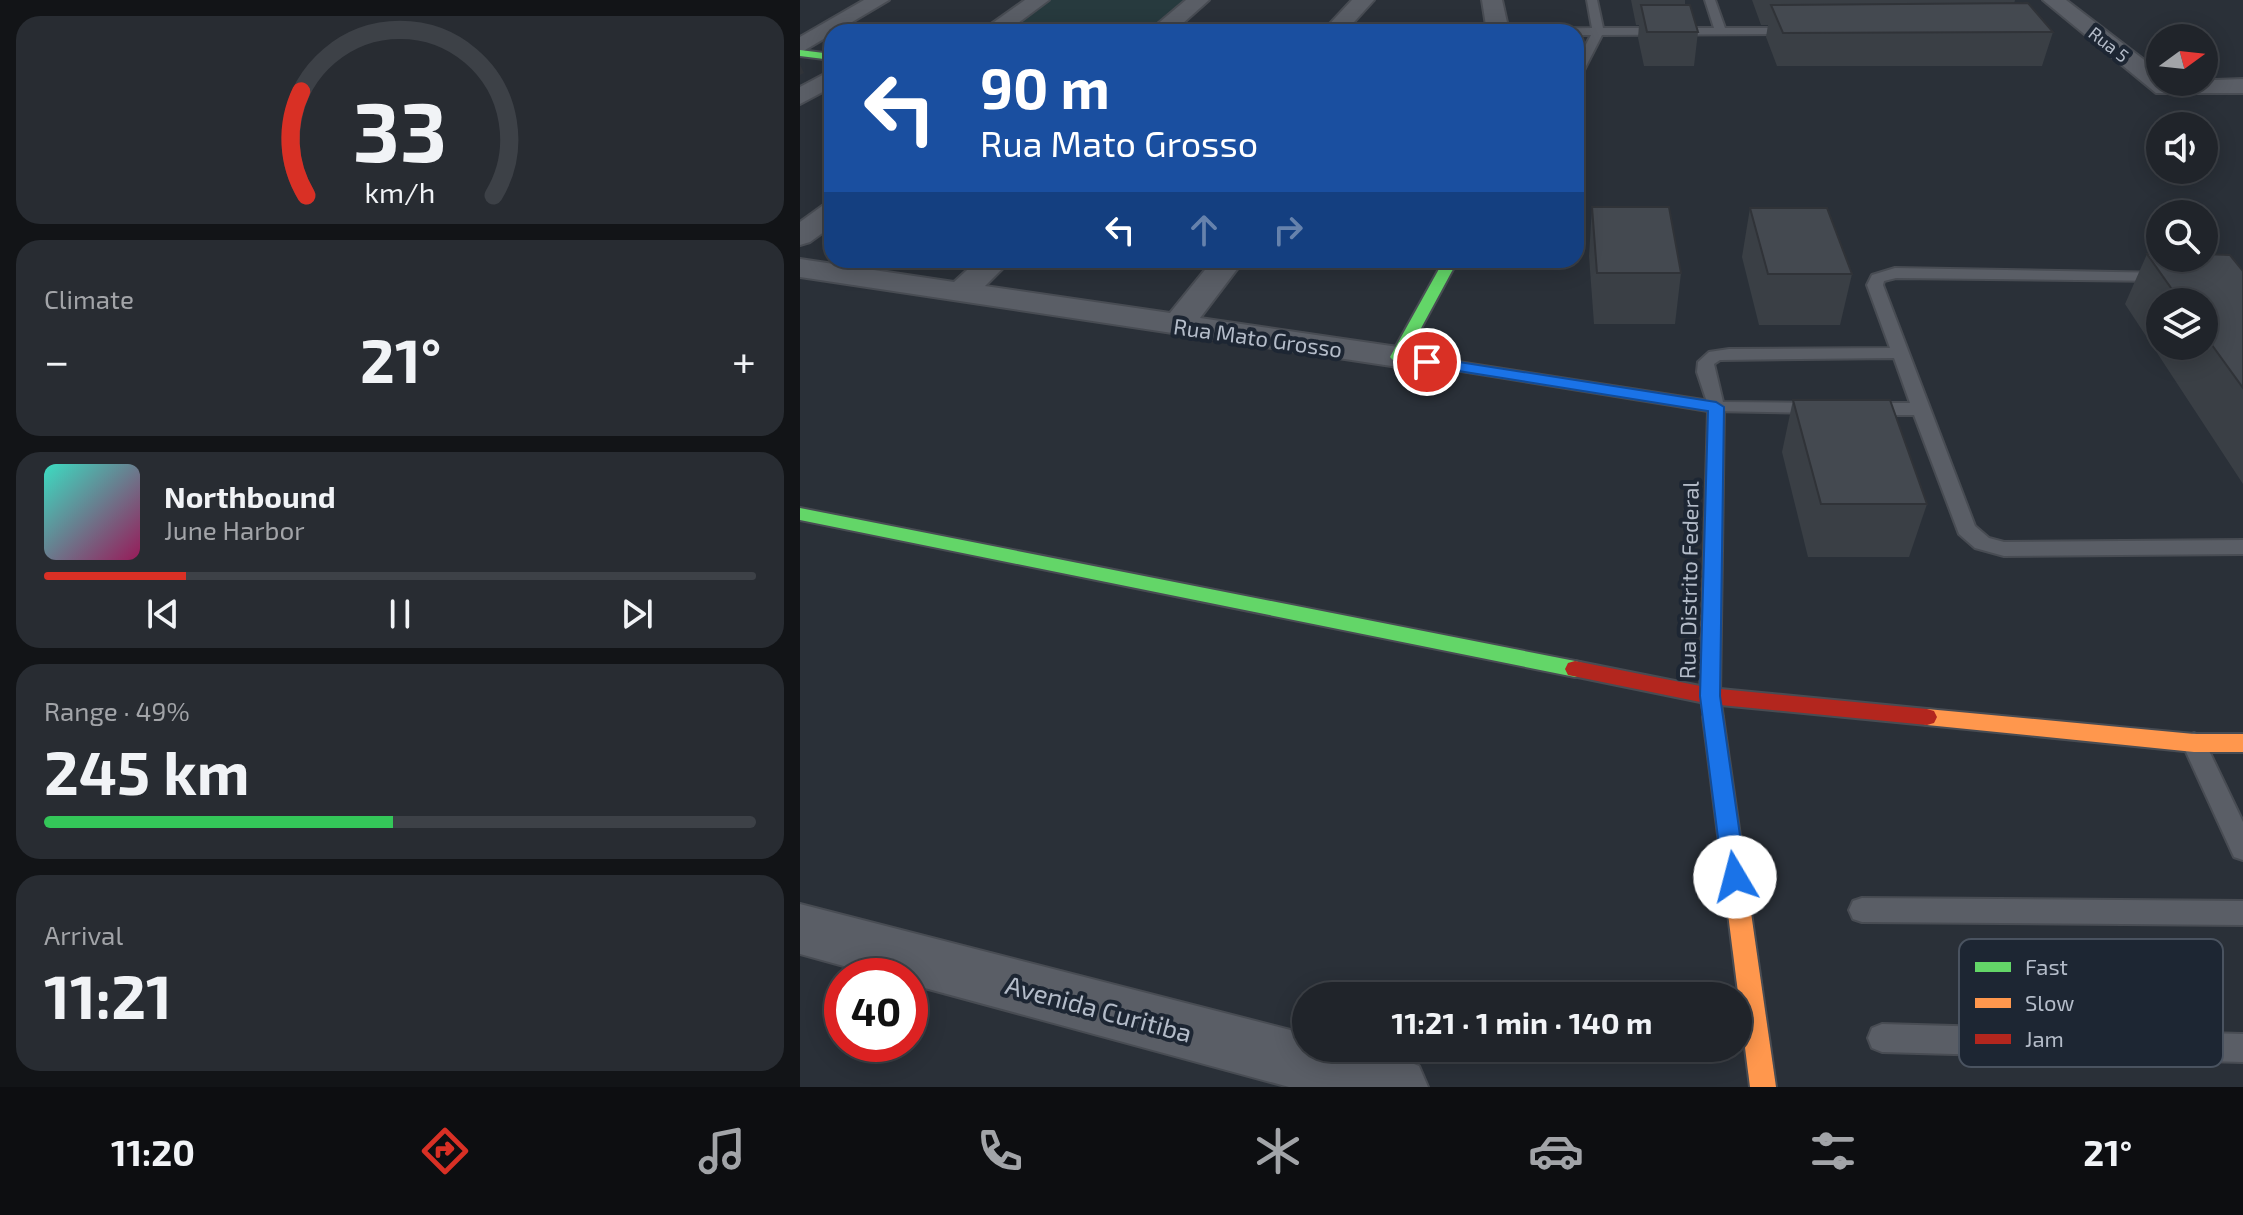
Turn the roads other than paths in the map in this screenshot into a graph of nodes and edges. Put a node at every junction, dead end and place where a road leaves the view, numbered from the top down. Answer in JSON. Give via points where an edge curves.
{"nodes":[{"id":1,"x":879,"y":0,"type":"edge"},
{"id":2,"x":1039,"y":0,"type":"edge"},
{"id":3,"x":1199,"y":0,"type":"edge"},
{"id":4,"x":1364,"y":0,"type":"edge"},
{"id":5,"x":1492,"y":0,"type":"edge"},
{"id":6,"x":1592,"y":0,"type":"edge"},
{"id":7,"x":1710,"y":0,"type":"edge"},
{"id":8,"x":2053,"y":0,"type":"edge"},
{"id":9,"x":838,"y":24,"type":"edge"},
{"id":10,"x":1003,"y":24,"type":"edge"},
{"id":11,"x":1169,"y":24,"type":"edge"},
{"id":12,"x":1341,"y":24,"type":"edge"},
{"id":13,"x":1498,"y":24,"type":"edge"},
{"id":14,"x":1721,"y":31,"type":"junction"},
{"id":15,"x":1811,"y":31,"type":"edge"},
{"id":16,"x":824,"y":32,"type":"edge"},
{"id":17,"x":1584,"y":32,"type":"edge"},
{"id":18,"x":1598,"y":32,"type":"junction"},
{"id":19,"x":800,"y":46,"type":"edge"},
{"id":20,"x":800,"y":53,"type":"edge"},
{"id":21,"x":824,"y":56,"type":"edge"},
{"id":22,"x":1584,"y":59,"type":"edge"},
{"id":23,"x":824,"y":82,"type":"edge"},
{"id":24,"x":2243,"y":86,"type":"edge"},
{"id":25,"x":800,"y":97,"type":"edge"},
{"id":26,"x":824,"y":218,"type":"edge"},
{"id":27,"x":800,"y":236,"type":"edge"},
{"id":28,"x":800,"y":268,"type":"edge"},
{"id":29,"x":987,"y":268,"type":"edge"},
{"id":30,"x":1223,"y":268,"type":"edge"},
{"id":31,"x":1447,"y":268,"type":"edge"},
{"id":32,"x":2180,"y":276,"type":"edge"},
{"id":33,"x":959,"y":294,"type":"junction"},
{"id":34,"x":1177,"y":326,"type":"junction"},
{"id":35,"x":1899,"y":353,"type":"junction"},
{"id":36,"x":1398,"y":357,"type":"junction"},
{"id":37,"x":1716,"y":407,"type":"junction"},
{"id":38,"x":1921,"y":409,"type":"junction"},
{"id":39,"x":800,"y":514,"type":"edge"},
{"id":40,"x":2243,"y":547,"type":"edge"},
{"id":41,"x":1710,"y":696,"type":"junction"},
{"id":42,"x":2194,"y":743,"type":"junction"},
{"id":43,"x":2243,"y":743,"type":"edge"},
{"id":44,"x":2243,"y":849,"type":"edge"},
{"id":45,"x":1862,"y":910,"type":"dead end"},
{"id":46,"x":2243,"y":913,"type":"edge"},
{"id":47,"x":800,"y":929,"type":"edge"},
{"id":48,"x":1882,"y":1038,"type":"dead end"},
{"id":49,"x":1959,"y":1040,"type":"edge"},
{"id":50,"x":2223,"y":1047,"type":"edge"},
{"id":51,"x":2243,"y":1048,"type":"edge"},
{"id":52,"x":1398,"y":1087,"type":"edge"},
{"id":53,"x":1763,"y":1087,"type":"edge"}],
"edges":[{"from":1,"to":9,"type":"street"},
{"from":2,"to":10,"type":"street"},
{"from":3,"to":11,"type":"street"},
{"from":4,"to":12,"type":"street"},
{"from":5,"to":13,"type":"street"},
{"from":6,"to":18,"type":"lane"},
{"from":7,"to":14,"type":"lane"},
{"from":8,"to":24,"type":"street","name":"Rua 5","via":[[2165,88]]},
{"from":14,"to":15,"type":"lane"},
{"from":14,"to":18,"type":"lane"},
{"from":16,"to":19,"type":"street"},
{"from":17,"to":18,"type":"lane"},
{"from":18,"to":22,"type":"lane"},
{"from":20,"to":21,"type":"street"},
{"from":23,"to":25,"type":"street"},
{"from":26,"to":27,"type":"street"},
{"from":28,"to":33,"type":"street","name":"Rua Mato Grosso"},
{"from":29,"to":33,"type":"street"},
{"from":30,"to":34,"type":"street"},
{"from":31,"to":36,"type":"street"},
{"from":32,"to":35,"type":"lane","via":[[1883,274],[1875,285]]},
{"from":33,"to":34,"type":"street","name":"Rua Mato Grosso"},
{"from":34,"to":36,"type":"street","name":"Rua Mato Grosso"},
{"from":35,"to":37,"type":"lane","via":[[1715,356],[1706,362],[1706,372]]},
{"from":35,"to":38,"type":"lane"},
{"from":36,"to":37,"type":"street","name":"Rua Mato Grosso"},
{"from":37,"to":38,"type":"lane"},
{"from":37,"to":41,"type":"street","name":"Rua Distrito Federal"},
{"from":38,"to":40,"type":"lane","via":[[1966,529],[1986,546]]},
{"from":39,"to":41,"type":"street"},
{"from":41,"to":42,"type":"street"},
{"from":41,"to":53,"type":"street","name":"Rua Distrito Federal"},
{"from":42,"to":43,"type":"street"},
{"from":42,"to":44,"type":"lane"},
{"from":45,"to":46,"type":"lane"},
{"from":47,"to":52,"type":"street","name":"Avenida Curitiba"},
{"from":48,"to":49,"type":"lane"},
{"from":50,"to":51,"type":"lane"}]}
